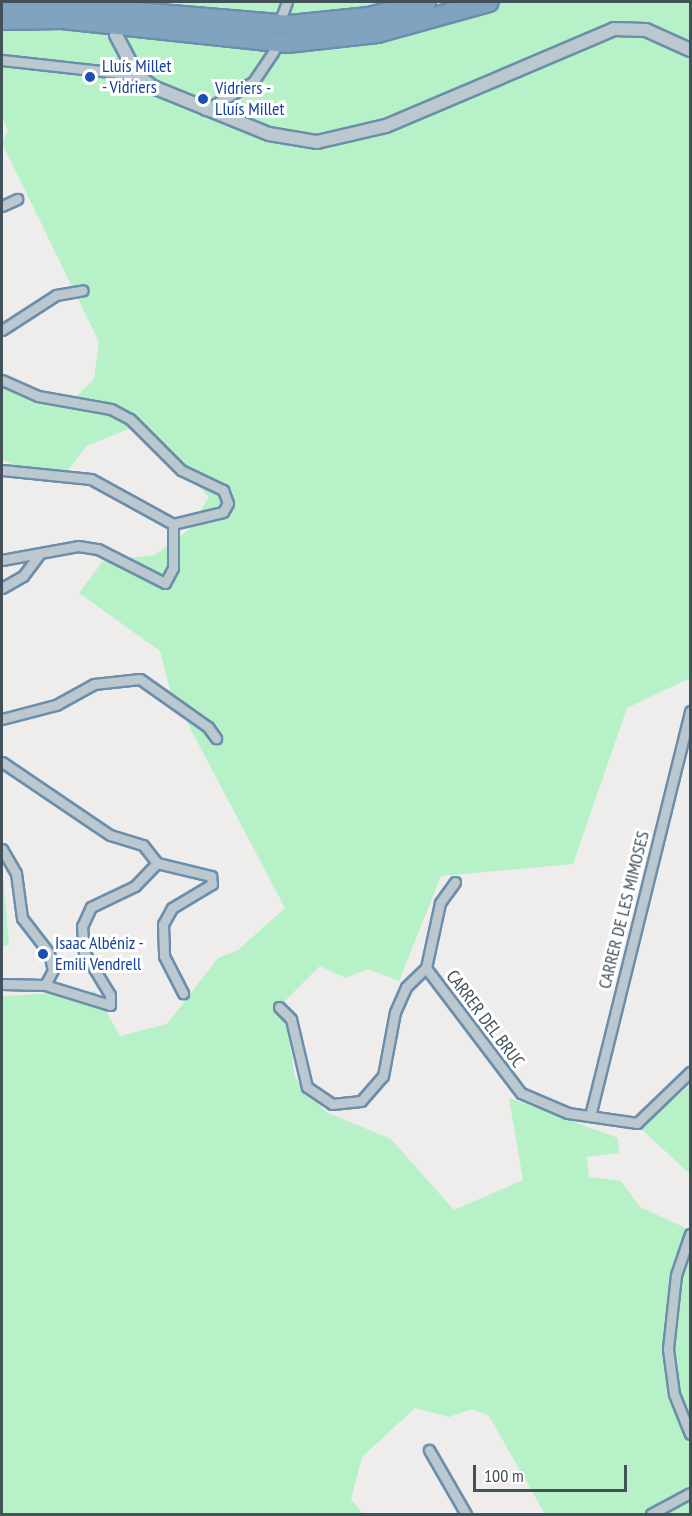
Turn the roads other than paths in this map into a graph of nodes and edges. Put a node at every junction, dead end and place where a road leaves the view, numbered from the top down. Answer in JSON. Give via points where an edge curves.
{"nodes":[{"id":1,"x":2,"y":2,"type":"edge"},
{"id":2,"x":18,"y":2,"type":"edge"},
{"id":3,"x":287,"y":2,"type":"edge"},
{"id":4,"x":426,"y":2,"type":"edge"},
{"id":5,"x":489,"y":2,"type":"edge"},
{"id":6,"x":282,"y":15,"type":"dead end"},
{"id":7,"x":2,"y":20,"type":"edge"},
{"id":8,"x":116,"y":35,"type":"dead end"},
{"id":9,"x":690,"y":50,"type":"edge"},
{"id":10,"x":274,"y":51,"type":"dead end"},
{"id":11,"x":2,"y":60,"type":"edge"},
{"id":12,"x":137,"y":75,"type":"junction"},
{"id":13,"x":205,"y":110,"type":"junction"},
{"id":14,"x":16,"y":199,"type":"dead end"},
{"id":15,"x":2,"y":206,"type":"edge"},
{"id":16,"x":83,"y":290,"type":"dead end"},
{"id":17,"x":2,"y":330,"type":"edge"},
{"id":18,"x":2,"y":380,"type":"edge"},
{"id":19,"x":2,"y":470,"type":"edge"},
{"id":20,"x":173,"y":524,"type":"junction"},
{"id":21,"x":38,"y":556,"type":"junction"},
{"id":22,"x":2,"y":560,"type":"edge"},
{"id":23,"x":2,"y":588,"type":"edge"},
{"id":24,"x":690,"y":711,"type":"edge"},
{"id":25,"x":2,"y":719,"type":"edge"},
{"id":26,"x":216,"y":738,"type":"dead end"},
{"id":27,"x":2,"y":762,"type":"edge"},
{"id":28,"x":2,"y":849,"type":"edge"},
{"id":29,"x":157,"y":863,"type":"junction"},
{"id":30,"x":455,"y":882,"type":"dead end"},
{"id":31,"x":426,"y":968,"type":"junction"},
{"id":32,"x":2,"y":984,"type":"edge"},
{"id":33,"x":45,"y":985,"type":"junction"},
{"id":34,"x":183,"y":993,"type":"dead end"},
{"id":35,"x":279,"y":1008,"type":"dead end"},
{"id":36,"x":690,"y":1072,"type":"edge"},
{"id":37,"x":590,"y":1116,"type":"junction"},
{"id":38,"x":690,"y":1234,"type":"edge"},
{"id":39,"x":690,"y":1434,"type":"edge"},
{"id":40,"x":429,"y":1450,"type":"dead end"},
{"id":41,"x":690,"y":1493,"type":"edge"},
{"id":42,"x":466,"y":1515,"type":"edge"},
{"id":43,"x":651,"y":1515,"type":"edge"}],
"edges":[{"from":1,"to":2,"type":"highway"},
{"from":2,"to":4,"type":"highway","via":[[290,25],[339,22]]},
{"from":3,"to":6,"type":"street"},
{"from":5,"to":7,"type":"highway","via":[[377,33],[287,43],[62,19]]},
{"from":8,"to":12,"type":"street"},
{"from":9,"to":13,"type":"street","via":[[646,30],[614,29],[386,126],[338,140],[291,139]]},
{"from":10,"to":13,"type":"street","via":[[253,81]]},
{"from":11,"to":12,"type":"street"},
{"from":12,"to":13,"type":"street"},
{"from":14,"to":15,"type":"street"},
{"from":16,"to":17,"type":"street","via":[[56,295]]},
{"from":18,"to":20,"type":"street","via":[[38,396],[111,409],[130,419],[181,470],[223,490],[228,503],[223,512]]},
{"from":19,"to":20,"type":"street","via":[[91,479]]},
{"from":20,"to":21,"type":"street","via":[[173,568],[165,583],[98,549],[78,546]]},
{"from":21,"to":22,"type":"street"},
{"from":21,"to":23,"type":"street","via":[[23,576]]},
{"from":24,"to":37,"type":"street","name":"CARRER DE LES MIMOSES"},
{"from":25,"to":26,"type":"street","via":[[56,705],[94,684],[140,679]]},
{"from":27,"to":29,"type":"street","via":[[110,835],[143,845]]},
{"from":28,"to":33,"type":"street","via":[[16,873],[22,918],[49,953],[53,970]]},
{"from":29,"to":33,"type":"street","via":[[135,886],[91,907],[82,926],[84,952],[110,995],[110,1005]]},
{"from":29,"to":34,"type":"street","via":[[211,876],[212,884],[172,908],[163,924],[164,956]]},
{"from":30,"to":31,"type":"street","name":"CARRER DEL BRUC","via":[[440,903]]},
{"from":31,"to":35,"type":"street","via":[[406,987],[395,1012],[383,1076],[361,1101],[332,1104],[307,1087],[291,1019]]},
{"from":31,"to":37,"type":"street","name":"CARRER DEL BRUC","via":[[521,1093]]},
{"from":32,"to":33,"type":"street"},
{"from":36,"to":37,"type":"street","name":"CARRER DEL BRUC","via":[[637,1123]]},
{"from":38,"to":39,"type":"street","via":[[676,1275],[668,1349],[674,1394]]},
{"from":40,"to":42,"type":"street"},
{"from":41,"to":43,"type":"street"}]}
